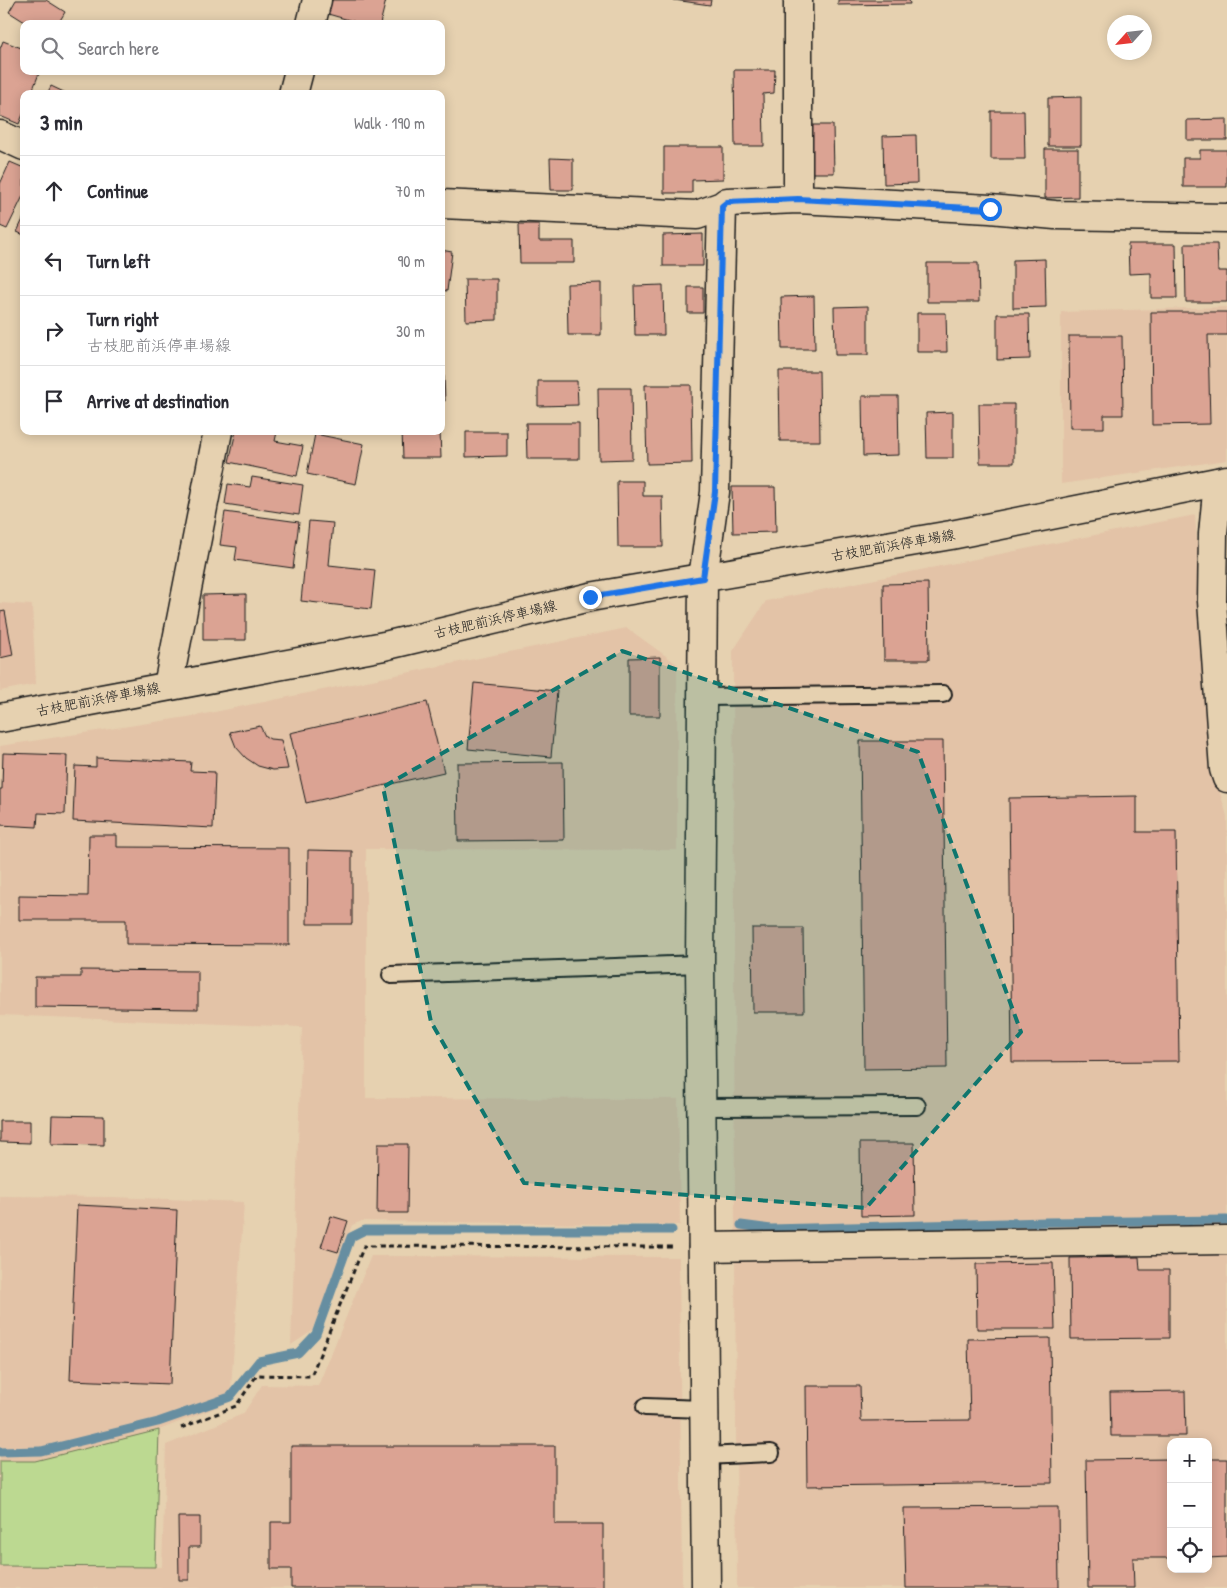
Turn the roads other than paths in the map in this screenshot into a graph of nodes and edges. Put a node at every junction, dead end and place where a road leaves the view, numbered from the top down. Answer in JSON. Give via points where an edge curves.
{"nodes":[{"id":1,"x":317,"y":0,"type":"edge"},
{"id":2,"x":798,"y":0,"type":"edge"},
{"id":3,"x":312,"y":20,"type":"edge"},
{"id":4,"x":298,"y":75,"type":"edge"},
{"id":5,"x":294,"y":90,"type":"edge"},
{"id":6,"x":0,"y":135,"type":"edge"},
{"id":7,"x":20,"y":144,"type":"edge"},
{"id":8,"x":798,"y":199,"type":"junction"},
{"id":9,"x":445,"y":204,"type":"edge"},
{"id":10,"x":722,"y":206,"type":"junction"},
{"id":11,"x":1227,"y":218,"type":"edge"},
{"id":12,"x":217,"y":435,"type":"edge"},
{"id":13,"x":1223,"y":481,"type":"edge"},
{"id":14,"x":703,"y":578,"type":"junction"},
{"id":15,"x":168,"y":686,"type":"junction"},
{"id":16,"x":943,"y":694,"type":"dead end"},
{"id":17,"x":702,"y":697,"type":"junction"},
{"id":18,"x":0,"y":718,"type":"edge"},
{"id":19,"x":1227,"y":778,"type":"edge"},
{"id":20,"x":700,"y":964,"type":"junction"},
{"id":21,"x":391,"y":975,"type":"dead end"},
{"id":22,"x":917,"y":1106,"type":"dead end"},
{"id":23,"x":702,"y":1107,"type":"junction"},
{"id":24,"x":1227,"y":1240,"type":"edge"},
{"id":25,"x":703,"y":1247,"type":"junction"},
{"id":26,"x":646,"y":1407,"type":"dead end"},
{"id":27,"x":704,"y":1409,"type":"junction"},
{"id":28,"x":771,"y":1453,"type":"dead end"},
{"id":29,"x":705,"y":1456,"type":"junction"},
{"id":30,"x":706,"y":1588,"type":"edge"}],
"edges":[{"from":1,"to":3,"type":"street"},
{"from":2,"to":8,"type":"street"},
{"from":4,"to":5,"type":"street"},
{"from":6,"to":7,"type":"street"},
{"from":8,"to":10,"type":"street","via":[[727,202]]},
{"from":8,"to":11,"type":"street","via":[[1055,215]]},
{"from":9,"to":10,"type":"street","via":[[697,215]]},
{"from":10,"to":14,"type":"street","via":[[715,492]]},
{"from":12,"to":15,"type":"street"},
{"from":13,"to":14,"type":"street","name":"古枝肥前浜停車場線","via":[[951,535]]},
{"from":13,"to":19,"type":"street","via":[[1213,534],[1212,602]]},
{"from":14,"to":15,"type":"street","name":"古枝肥前浜停車場線","via":[[590,597],[384,646]]},
{"from":14,"to":17,"type":"street"},
{"from":15,"to":18,"type":"street","name":"古枝肥前浜停車場線"},
{"from":16,"to":17,"type":"lane"},
{"from":17,"to":20,"type":"street"},
{"from":20,"to":21,"type":"lane"},
{"from":20,"to":23,"type":"street"},
{"from":22,"to":23,"type":"lane"},
{"from":23,"to":25,"type":"street"},
{"from":24,"to":25,"type":"street"},
{"from":25,"to":27,"type":"street"},
{"from":26,"to":27,"type":"lane"},
{"from":27,"to":29,"type":"street"},
{"from":28,"to":29,"type":"lane"},
{"from":29,"to":30,"type":"street"}]}
